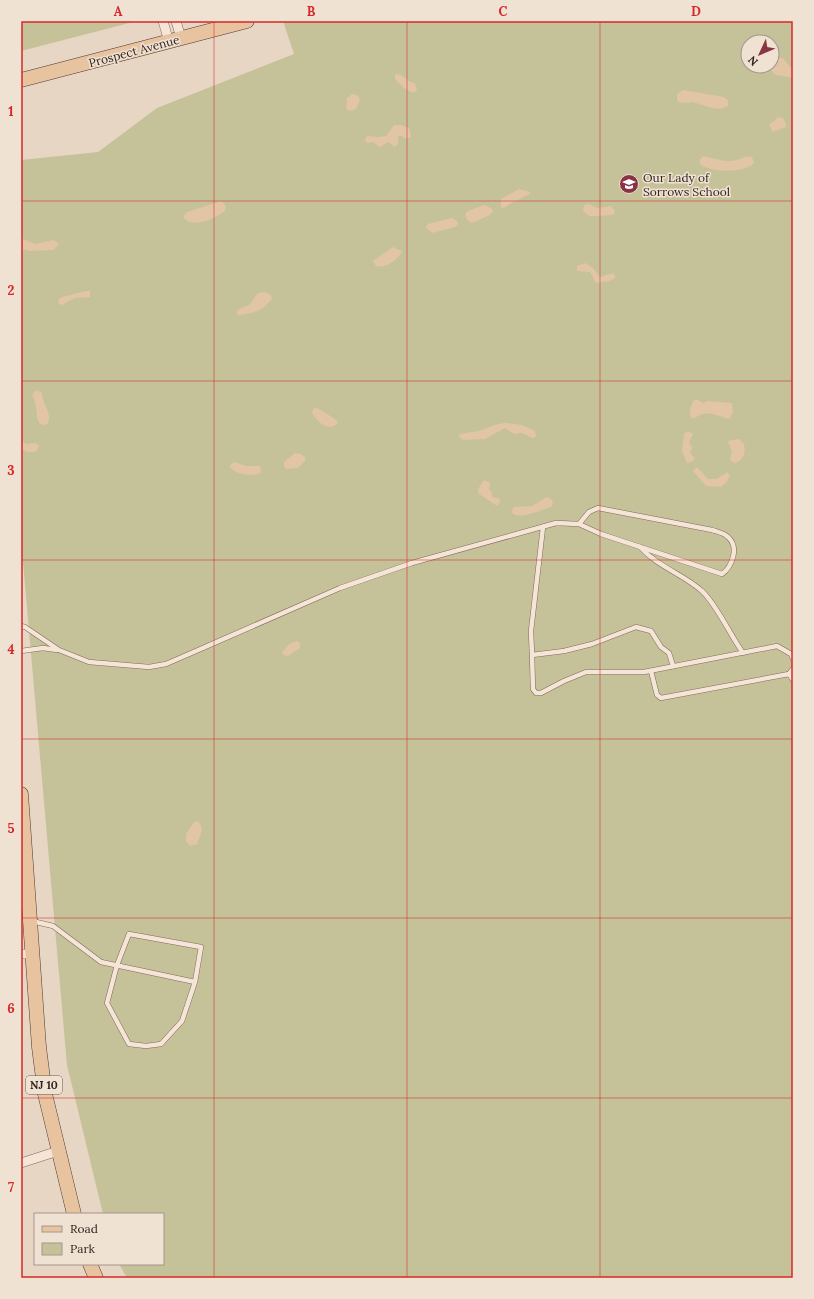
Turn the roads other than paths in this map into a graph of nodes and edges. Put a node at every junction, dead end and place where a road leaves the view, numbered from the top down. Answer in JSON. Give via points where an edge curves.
{"nodes":[{"id":1,"x":163,"y":21,"type":"edge"},
{"id":2,"x":176,"y":21,"type":"edge"},
{"id":3,"x":247,"y":21,"type":"edge"},
{"id":4,"x":175,"y":40,"type":"junction"},
{"id":5,"x":21,"y":80,"type":"edge"},
{"id":6,"x":580,"y":524,"type":"junction"},
{"id":7,"x":543,"y":527,"type":"junction"},
{"id":8,"x":639,"y":546,"type":"junction"},
{"id":9,"x":21,"y":626,"type":"edge"},
{"id":10,"x":59,"y":650,"type":"junction"},
{"id":11,"x":21,"y":651,"type":"edge"},
{"id":12,"x":743,"y":652,"type":"junction"},
{"id":13,"x":532,"y":655,"type":"junction"},
{"id":14,"x":793,"y":659,"type":"edge"},
{"id":15,"x":673,"y":666,"type":"junction"},
{"id":16,"x":793,"y":669,"type":"edge"},
{"id":17,"x":651,"y":671,"type":"junction"},
{"id":18,"x":789,"y":674,"type":"junction"},
{"id":19,"x":793,"y":680,"type":"edge"},
{"id":20,"x":21,"y":794,"type":"edge"},
{"id":21,"x":23,"y":841,"type":"edge"},
{"id":22,"x":30,"y":921,"type":"junction"},
{"id":23,"x":27,"y":954,"type":"edge"},
{"id":24,"x":117,"y":965,"type":"junction"},
{"id":25,"x":195,"y":982,"type":"junction"},
{"id":26,"x":58,"y":1151,"type":"junction"},
{"id":27,"x":21,"y":1163,"type":"edge"},
{"id":28,"x":74,"y":1213,"type":"edge"},
{"id":29,"x":90,"y":1265,"type":"edge"},
{"id":30,"x":96,"y":1278,"type":"edge"}],
"edges":[{"from":1,"to":4,"type":"street"},
{"from":2,"to":4,"type":"street"},
{"from":3,"to":4,"type":"main road","name":"Prospect Avenue"},
{"from":4,"to":5,"type":"main road","name":"Prospect Avenue"},
{"from":6,"to":7,"type":"lane","via":[[556,523]]},
{"from":6,"to":8,"type":"lane","via":[[601,534]]},
{"from":6,"to":8,"type":"lane","via":[[589,512],[598,508],[653,518],[723,533],[730,538],[733,556],[728,570],[722,574]]},
{"from":7,"to":10,"type":"lane","via":[[412,563],[340,588],[166,664],[149,667],[89,662]]},
{"from":7,"to":13,"type":"lane","via":[[531,630]]},
{"from":8,"to":12,"type":"lane","via":[[659,564],[702,591],[712,601]]},
{"from":9,"to":10,"type":"lane"},
{"from":10,"to":11,"type":"lane","via":[[43,648]]},
{"from":12,"to":14,"type":"lane","via":[[777,646],[791,654]]},
{"from":12,"to":15,"type":"lane"},
{"from":13,"to":15,"type":"lane","via":[[592,644],[636,627],[651,631],[661,648],[669,653]]},
{"from":13,"to":17,"type":"lane","via":[[533,690],[536,693],[586,672]]},
{"from":15,"to":17,"type":"lane"},
{"from":16,"to":18,"type":"lane"},
{"from":17,"to":18,"type":"lane","via":[[661,698]]},
{"from":18,"to":19,"type":"lane"},
{"from":20,"to":21,"type":"main road","number":"NJ 10"},
{"from":21,"to":22,"type":"main road","number":"NJ 10"},
{"from":22,"to":23,"type":"main road","number":"NJ 10"},
{"from":22,"to":24,"type":"lane","via":[[52,926],[101,962]]},
{"from":23,"to":26,"type":"main road","number":"NJ 10","via":[[45,1094]]},
{"from":24,"to":25,"type":"lane"},
{"from":24,"to":25,"type":"lane","via":[[129,934],[201,947]]},
{"from":24,"to":25,"type":"lane","via":[[107,1003],[129,1044],[161,1044],[182,1021]]},
{"from":26,"to":27,"type":"street"},
{"from":26,"to":28,"type":"main road","number":"NJ 10"},
{"from":29,"to":30,"type":"main road"}]}
